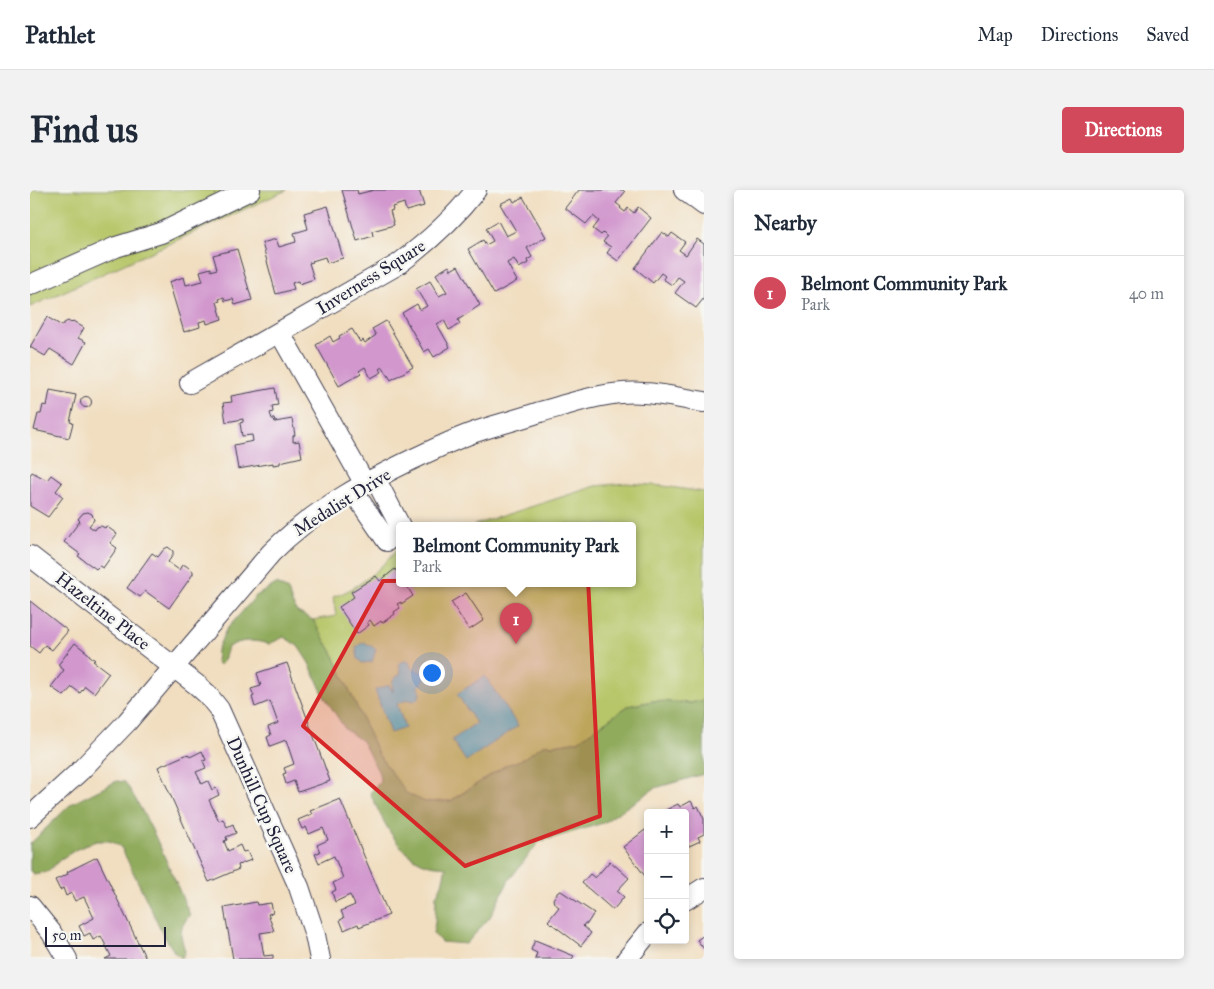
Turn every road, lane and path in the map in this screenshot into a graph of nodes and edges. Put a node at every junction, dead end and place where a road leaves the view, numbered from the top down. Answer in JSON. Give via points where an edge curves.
{"nodes":[{"id":1,"x":250,"y":190,"type":"edge"},
{"id":2,"x":476,"y":190,"type":"edge"},
{"id":3,"x":684,"y":190,"type":"edge"},
{"id":4,"x":704,"y":205,"type":"edge"},
{"id":5,"x":30,"y":285,"type":"edge"},
{"id":6,"x":280,"y":333,"type":"junction"},
{"id":7,"x":190,"y":383,"type":"dead end"},
{"id":8,"x":704,"y":402,"type":"edge"},
{"id":9,"x":364,"y":485,"type":"junction"},
{"id":10,"x":394,"y":533,"type":"edge"},
{"id":11,"x":30,"y":556,"type":"edge"},
{"id":12,"x":175,"y":668,"type":"junction"},
{"id":13,"x":30,"y":817,"type":"edge"},
{"id":14,"x":704,"y":888,"type":"edge"},
{"id":15,"x":687,"y":899,"type":"edge"},
{"id":16,"x":30,"y":906,"type":"edge"},
{"id":17,"x":644,"y":938,"type":"edge"},
{"id":18,"x":68,"y":959,"type":"edge"},
{"id":19,"x":320,"y":959,"type":"edge"},
{"id":20,"x":628,"y":959,"type":"edge"}],
"edges":[{"from":1,"to":5,"type":"street","via":[[161,233],[116,247]]},
{"from":2,"to":6,"type":"street","name":"Inverness Square","via":[[420,249]]},
{"from":3,"to":4,"type":"street"},
{"from":6,"to":7,"type":"street","name":"Inverness Square"},
{"from":6,"to":9,"type":"street"},
{"from":8,"to":9,"type":"street","name":"Medalist Drive","via":[[644,393],[581,400],[478,431]]},
{"from":9,"to":10,"type":"street"},
{"from":9,"to":12,"type":"street","name":"Medalist Drive","via":[[286,538]]},
{"from":11,"to":12,"type":"street","name":"Hazeltine Place"},
{"from":12,"to":13,"type":"street","name":"Medalist Drive","via":[[128,722]]},
{"from":12,"to":19,"type":"street","name":"Dunhill Cup Square","via":[[207,694],[219,709],[299,887]]},
{"from":14,"to":15,"type":"street"},
{"from":16,"to":18,"type":"street","via":[[52,932]]},
{"from":17,"to":20,"type":"street"}]}
